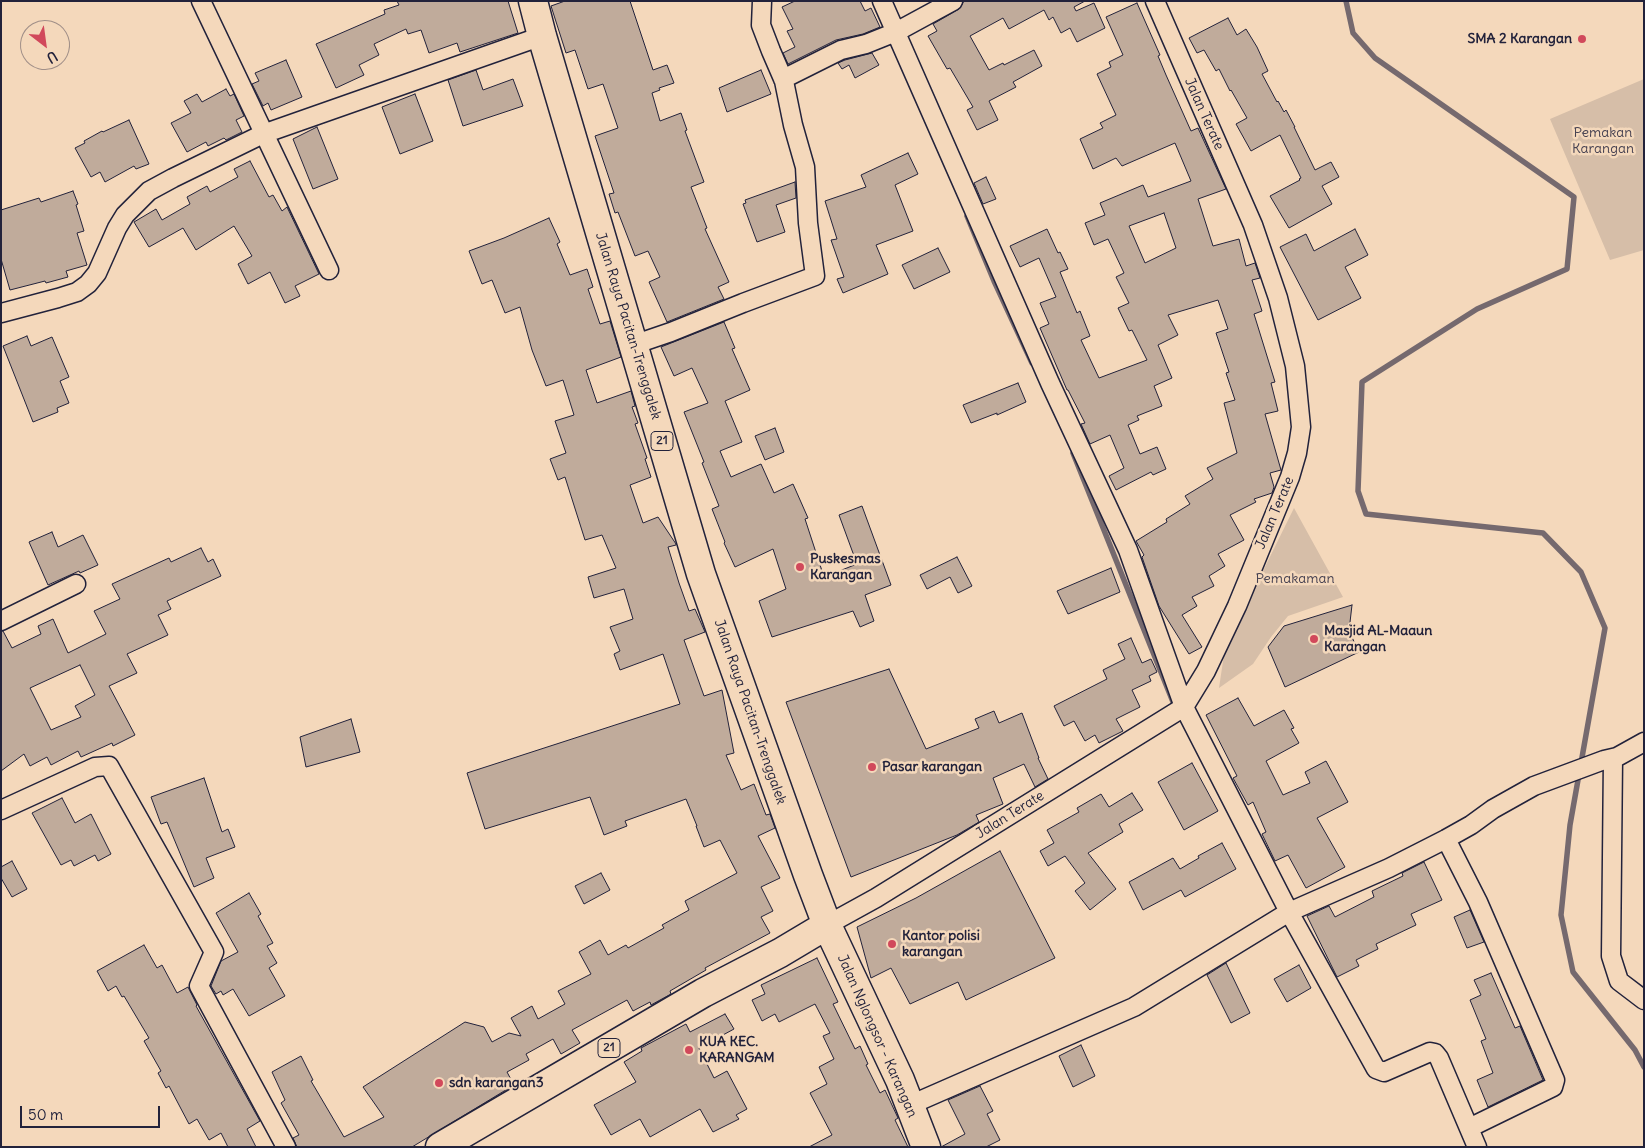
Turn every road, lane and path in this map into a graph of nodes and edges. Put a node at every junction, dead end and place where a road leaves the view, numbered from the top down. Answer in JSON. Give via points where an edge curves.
{"nodes":[{"id":1,"x":201,"y":1,"type":"edge"},
{"id":2,"x":533,"y":1,"type":"edge"},
{"id":3,"x":762,"y":1,"type":"edge"},
{"id":4,"x":882,"y":1,"type":"edge"},
{"id":5,"x":953,"y":1,"type":"edge"},
{"id":6,"x":1155,"y":1,"type":"edge"},
{"id":7,"x":891,"y":34,"type":"junction"},
{"id":8,"x":542,"y":36,"type":"junction"},
{"id":9,"x":783,"y":79,"type":"junction"},
{"id":10,"x":263,"y":134,"type":"junction"},
{"id":11,"x":329,"y":270,"type":"dead end"},
{"id":12,"x":1,"y":313,"type":"edge"},
{"id":13,"x":633,"y":345,"type":"junction"},
{"id":14,"x":76,"y":584,"type":"dead end"},
{"id":15,"x":1,"y":621,"type":"edge"},
{"id":16,"x":1184,"y":707,"type":"junction"},
{"id":17,"x":1644,"y":742,"type":"edge"},
{"id":18,"x":1608,"y":759,"type":"junction"},
{"id":19,"x":1,"y":810,"type":"edge"},
{"id":20,"x":1446,"y":839,"type":"junction"},
{"id":21,"x":1288,"y":912,"type":"junction"},
{"id":22,"x":828,"y":925,"type":"junction"},
{"id":23,"x":1644,"y":1000,"type":"edge"},
{"id":24,"x":910,"y":1105,"type":"junction"},
{"id":25,"x":1469,"y":1128,"type":"junction"},
{"id":26,"x":286,"y":1147,"type":"edge"},
{"id":27,"x":440,"y":1147,"type":"edge"},
{"id":28,"x":926,"y":1147,"type":"edge"},
{"id":29,"x":1477,"y":1147,"type":"edge"}],
"edges":[{"from":1,"to":10,"type":"street"},
{"from":2,"to":8,"type":"highway","name":"Jalan Raya Pacitan-Trenggalek","number":"21"},
{"from":3,"to":9,"type":"street","via":[[761,25]]},
{"from":4,"to":7,"type":"street"},
{"from":5,"to":7,"type":"street"},
{"from":6,"to":16,"type":"street","name":"Jalan Terate","via":[[1256,234],[1278,298],[1295,366],[1301,427],[1290,477],[1237,606],[1206,671]]},
{"from":7,"to":9,"type":"street","via":[[841,50]]},
{"from":7,"to":16,"type":"street","via":[[1128,550]]},
{"from":8,"to":10,"type":"street"},
{"from":8,"to":13,"type":"highway","name":"Jalan Raya Pacitan-Trenggalek","number":"21"},
{"from":9,"to":13,"type":"street","via":[[805,167],[815,276]]},
{"from":10,"to":11,"type":"street"},
{"from":10,"to":12,"type":"street","via":[[149,191],[125,215],[97,273],[77,292]]},
{"from":13,"to":22,"type":"highway","name":"Jalan Raya Pacitan-Trenggalek","number":"21","via":[[701,574]]},
{"from":14,"to":15,"type":"street"},
{"from":16,"to":21,"type":"street"},
{"from":16,"to":22,"type":"street","name":"Jalan Terate"},
{"from":17,"to":18,"type":"street"},
{"from":18,"to":20,"type":"street","via":[[1519,793]]},
{"from":18,"to":23,"type":"street","via":[[1611,956],[1618,981]]},
{"from":19,"to":26,"type":"street","via":[[95,767],[109,766],[214,952],[200,986]]},
{"from":20,"to":21,"type":"street"},
{"from":20,"to":25,"type":"street","via":[[1478,902],[1555,1080],[1553,1087]]},
{"from":21,"to":24,"type":"street","via":[[1134,1007]]},
{"from":21,"to":25,"type":"street","via":[[1376,1069],[1384,1072],[1430,1052],[1435,1054]]},
{"from":22,"to":24,"type":"highway","name":"Jalan Nglongsor - Karangan"},
{"from":22,"to":27,"type":"highway","number":"21","via":[[780,954],[703,993]]},
{"from":24,"to":28,"type":"highway","name":"Jalan Nglongsor - Karangan"},
{"from":25,"to":29,"type":"street"}]}
